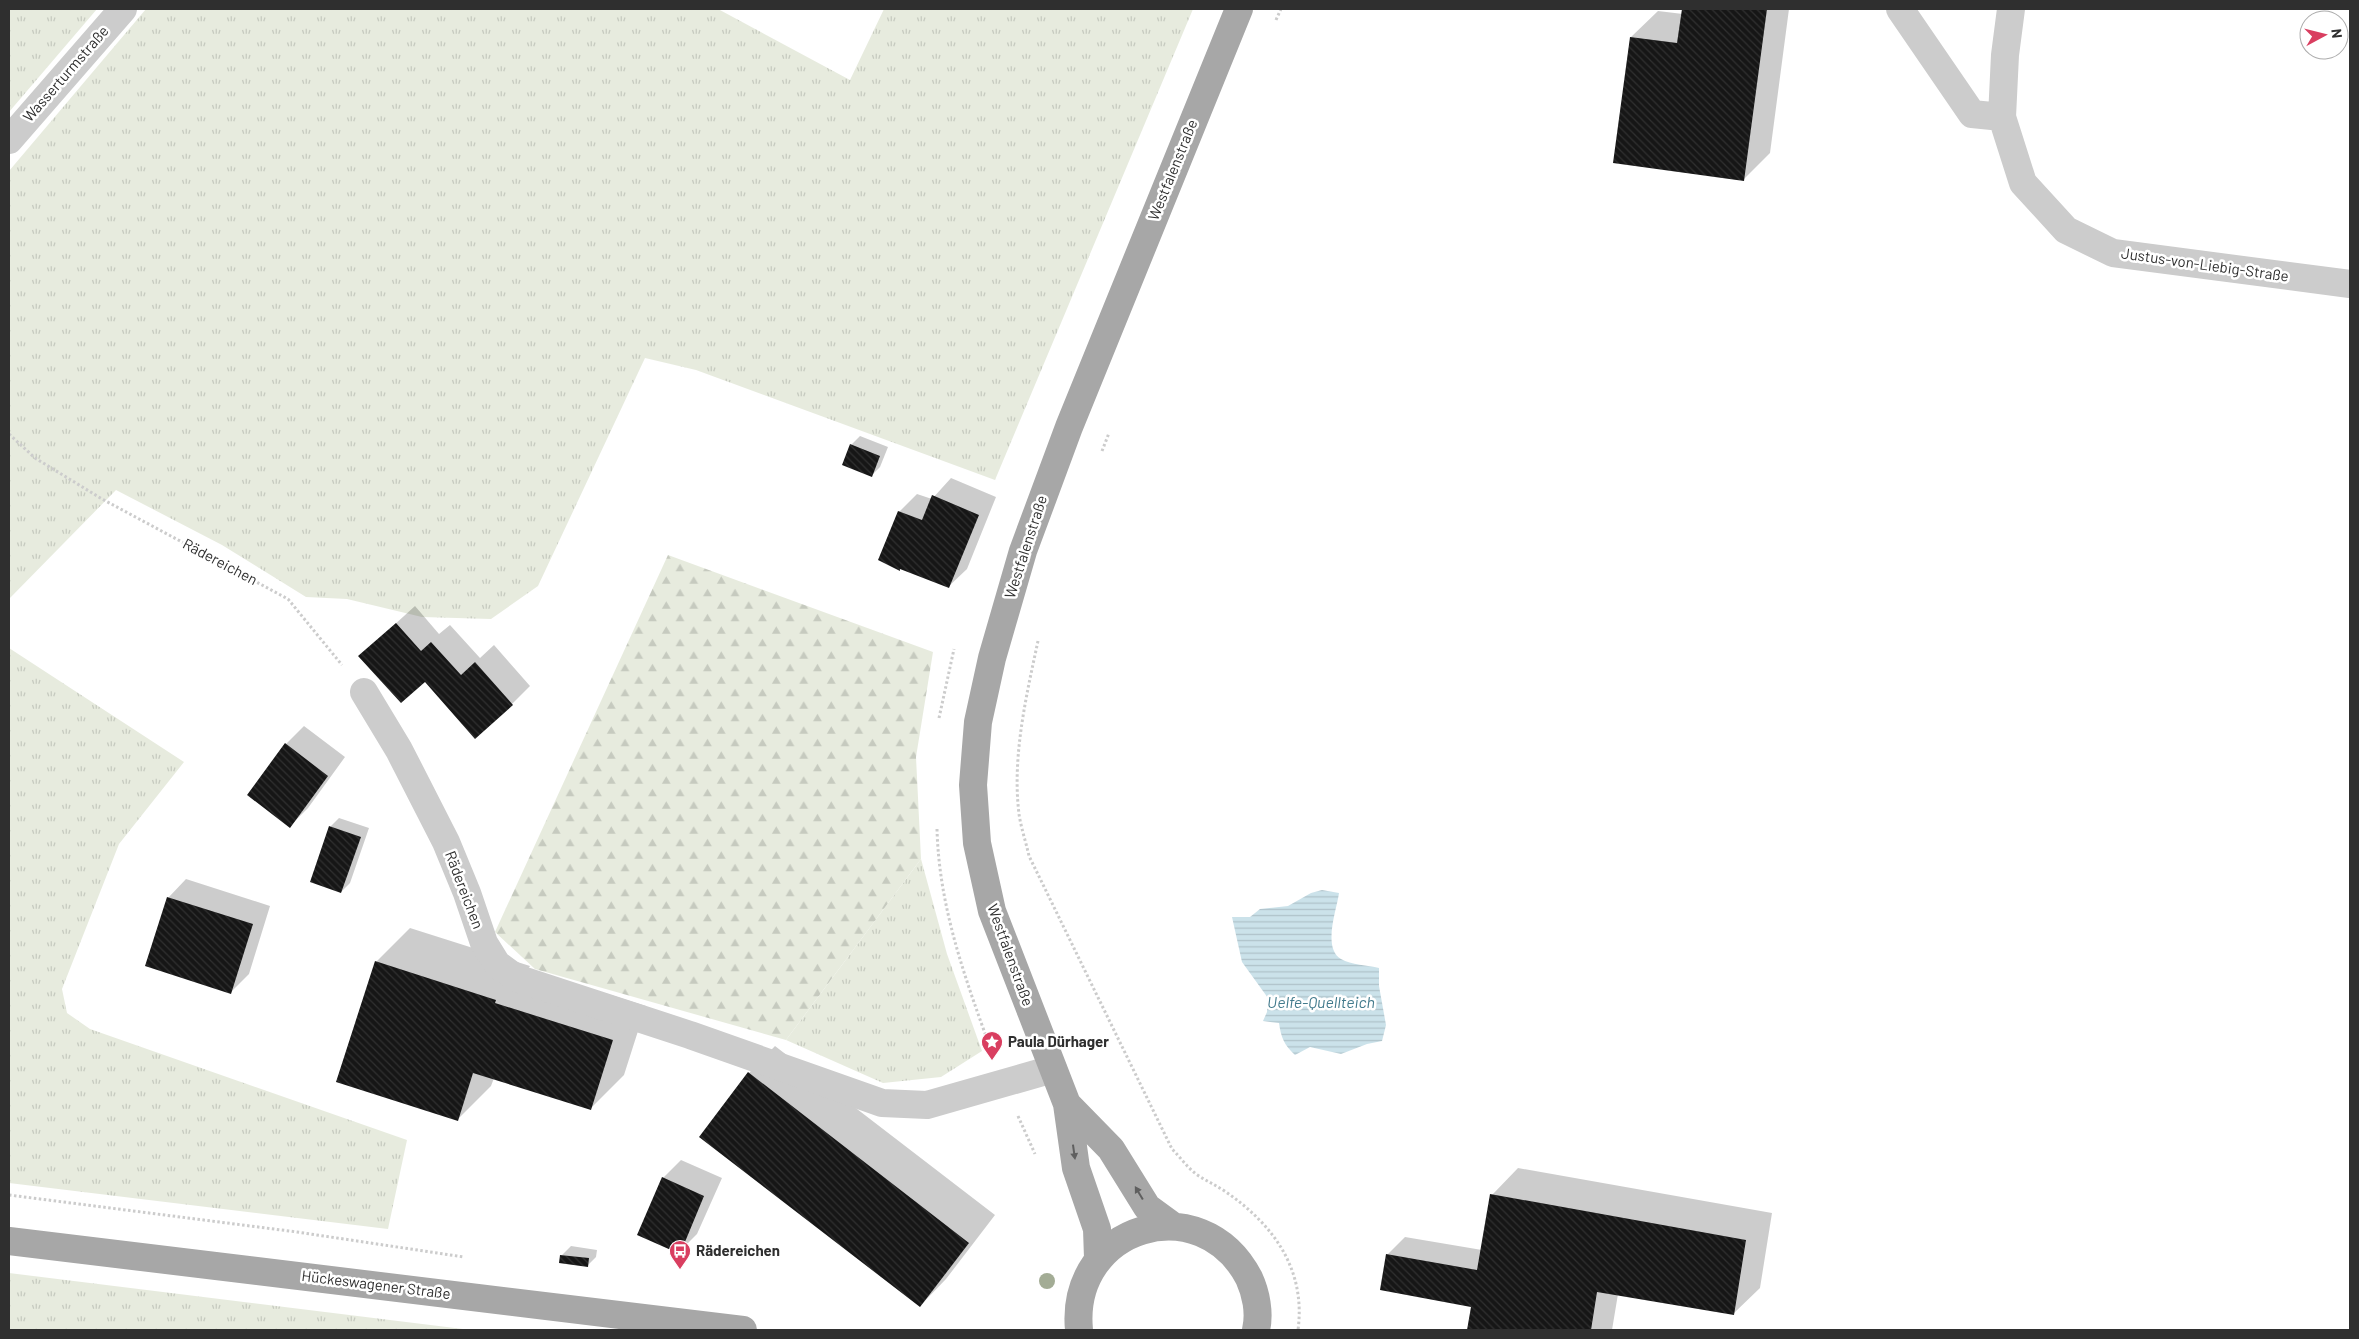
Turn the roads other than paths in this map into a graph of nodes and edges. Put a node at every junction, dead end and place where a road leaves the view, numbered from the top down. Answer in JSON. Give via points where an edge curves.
{"nodes":[{"id":1,"x":123,"y":9,"type":"edge"},
{"id":2,"x":1239,"y":9,"type":"edge"},
{"id":3,"x":1900,"y":9,"type":"edge"},
{"id":4,"x":2011,"y":9,"type":"edge"},
{"id":5,"x":2002,"y":117,"type":"junction"},
{"id":6,"x":9,"y":140,"type":"edge"},
{"id":7,"x":2350,"y":284,"type":"edge"},
{"id":8,"x":364,"y":692,"type":"road end"},
{"id":9,"x":1053,"y":1069,"type":"junction"},
{"id":10,"x":1067,"y":1104,"type":"junction"},
{"id":11,"x":1173,"y":1226,"type":"junction"},
{"id":12,"x":9,"y":1241,"type":"edge"},
{"id":13,"x":1098,"y":1258,"type":"junction"},
{"id":14,"x":1071,"y":1324,"type":"edge"},
{"id":15,"x":742,"y":1330,"type":"edge"},
{"id":16,"x":1256,"y":1330,"type":"edge"}],
"edges":[{"from":1,"to":6,"type":"street","name":"Wasserturmstraße"},
{"from":2,"to":9,"type":"main road","name":"Westfalenstraße","via":[[1029,533],[992,658],[978,722],[973,785],[976,843],[992,911]]},
{"from":3,"to":5,"type":"street","via":[[1972,114]]},
{"from":4,"to":5,"type":"street","name":"Justus-von-Liebig-Straße"},
{"from":5,"to":7,"type":"street","name":"Justus-von-Liebig-Straße","via":[[2023,183],[2066,230],[2113,253]]},
{"from":8,"to":9,"type":"street","name":"Rädereichen","via":[[399,750],[446,842],[484,943],[497,964],[516,978],[882,1103],[927,1105]]},
{"from":9,"to":10,"type":"main road","name":"Westfalenstraße"},
{"from":11,"to":10,"type":"main road","name":"Westfalenstraße","one_way":true,"via":[[1147,1207],[1111,1149]]},
{"from":10,"to":13,"type":"main road","name":"Westfalenstraße","one_way":true,"via":[[1076,1168],[1097,1229]]},
{"from":11,"to":13,"type":"main road","via":[[1132,1233]]},
{"from":11,"to":16,"type":"main road","via":[[1213,1238],[1242,1266],[1252,1284],[1257,1304]]},
{"from":12,"to":15,"type":"main road","name":"Hückeswagener Straße"},
{"from":13,"to":14,"type":"main road","via":[[1087,1274]]}]}
